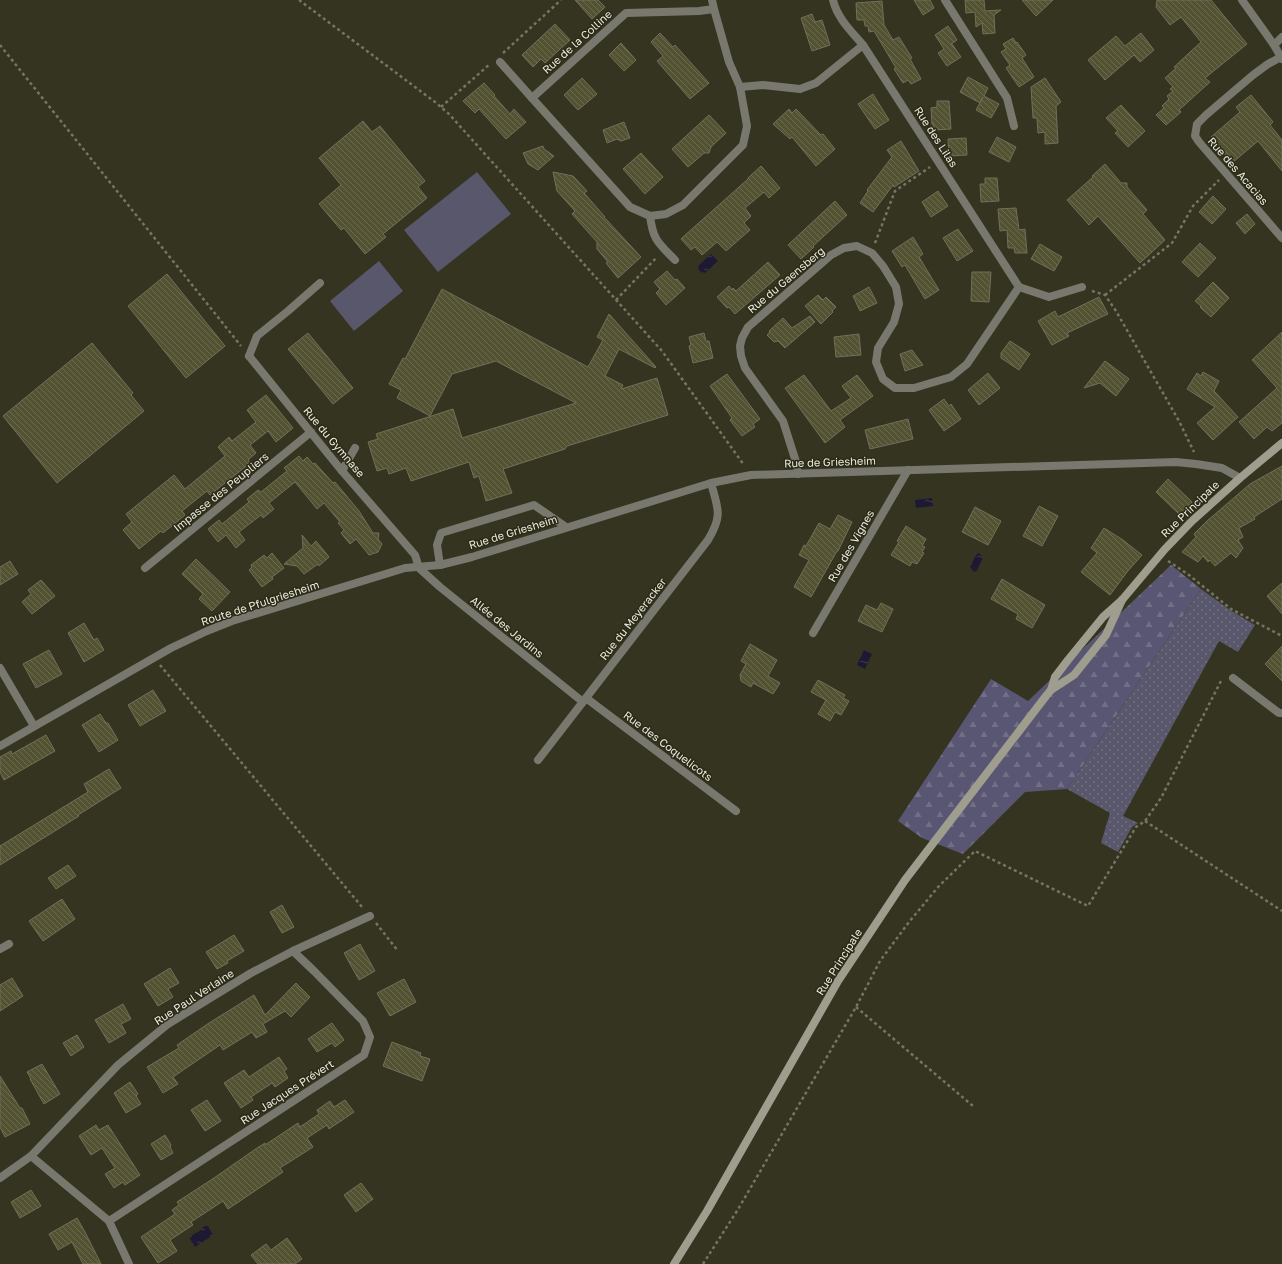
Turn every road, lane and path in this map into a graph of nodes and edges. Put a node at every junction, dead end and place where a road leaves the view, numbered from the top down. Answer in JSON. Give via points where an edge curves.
{"nodes":[{"id":1,"x":299,"y":0,"type":"edge"},
{"id":2,"x":712,"y":0,"type":"edge"},
{"id":3,"x":833,"y":0,"type":"edge"},
{"id":4,"x":945,"y":0,"type":"edge"},
{"id":5,"x":1242,"y":0,"type":"edge"},
{"id":6,"x":714,"y":9,"type":"junction"},
{"id":7,"x":1282,"y":37,"type":"edge"},
{"id":8,"x":1274,"y":44,"type":"junction"},
{"id":9,"x":0,"y":45,"type":"edge"},
{"id":10,"x":863,"y":45,"type":"junction"},
{"id":11,"x":1281,"y":58,"type":"edge"},
{"id":12,"x":500,"y":62,"type":"dead end"},
{"id":13,"x":740,"y":87,"type":"junction"},
{"id":14,"x":532,"y":98,"type":"junction"},
{"id":15,"x":1014,"y":126,"type":"dead end"},
{"id":16,"x":939,"y":162,"type":"junction"},
{"id":17,"x":1226,"y":174,"type":"junction"},
{"id":18,"x":650,"y":216,"type":"junction"},
{"id":19,"x":1282,"y":238,"type":"edge"},
{"id":20,"x":664,"y":250,"type":"junction"},
{"id":21,"x":872,"y":253,"type":"junction"},
{"id":22,"x":675,"y":260,"type":"dead end"},
{"id":23,"x":320,"y":283,"type":"dead end"},
{"id":24,"x":1019,"y":287,"type":"junction"},
{"id":25,"x":1082,"y":288,"type":"dead end"},
{"id":26,"x":616,"y":300,"type":"junction"},
{"id":27,"x":249,"y":356,"type":"junction"},
{"id":28,"x":311,"y":432,"type":"junction"},
{"id":29,"x":1190,"y":442,"type":"dead end"},
{"id":30,"x":1282,"y":442,"type":"edge"},
{"id":31,"x":355,"y":448,"type":"dead end"},
{"id":32,"x":908,"y":470,"type":"junction"},
{"id":33,"x":342,"y":471,"type":"junction"},
{"id":34,"x":798,"y":474,"type":"junction"},
{"id":35,"x":751,"y":475,"type":"junction"},
{"id":36,"x":1240,"y":478,"type":"junction"},
{"id":37,"x":711,"y":483,"type":"junction"},
{"id":38,"x":566,"y":527,"type":"junction"},
{"id":39,"x":1159,"y":556,"type":"junction"},
{"id":40,"x":436,"y":566,"type":"junction"},
{"id":41,"x":145,"y":568,"type":"dead end"},
{"id":42,"x":419,"y":568,"type":"junction"},
{"id":43,"x":1122,"y":600,"type":"junction"},
{"id":44,"x":813,"y":633,"type":"dead end"},
{"id":45,"x":1282,"y":636,"type":"edge"},
{"id":46,"x":154,"y":658,"type":"junction"},
{"id":47,"x":0,"y":668,"type":"edge"},
{"id":48,"x":1234,"y":678,"type":"joint"},
{"id":49,"x":1051,"y":690,"type":"junction"},
{"id":50,"x":585,"y":700,"type":"junction"},
{"id":51,"x":1282,"y":713,"type":"edge"},
{"id":52,"x":34,"y":726,"type":"junction"},
{"id":53,"x":0,"y":746,"type":"edge"},
{"id":54,"x":538,"y":760,"type":"dead end"},
{"id":55,"x":736,"y":811,"type":"dead end"},
{"id":56,"x":1145,"y":821,"type":"junction"},
{"id":57,"x":1282,"y":911,"type":"edge"},
{"id":58,"x":370,"y":916,"type":"junction"},
{"id":59,"x":9,"y":944,"type":"dead end"},
{"id":60,"x":0,"y":949,"type":"edge"},
{"id":61,"x":293,"y":951,"type":"junction"},
{"id":62,"x":398,"y":951,"type":"dead end"},
{"id":63,"x":856,"y":1007,"type":"junction"},
{"id":64,"x":973,"y":1106,"type":"dead end"},
{"id":65,"x":31,"y":1156,"type":"junction"},
{"id":66,"x":0,"y":1178,"type":"edge"},
{"id":67,"x":109,"y":1221,"type":"junction"},
{"id":68,"x":129,"y":1264,"type":"edge"},
{"id":69,"x":674,"y":1264,"type":"edge"},
{"id":70,"x":702,"y":1264,"type":"edge"}],
"edges":[{"from":1,"to":26,"type":"path","via":[[449,114]]},
{"from":2,"to":6,"type":"street"},
{"from":3,"to":10,"type":"street","name":"Rue des Lilas","via":[[839,16]]},
{"from":4,"to":15,"type":"street","via":[[1006,98]]},
{"from":5,"to":8,"type":"street"},
{"from":6,"to":13,"type":"street","via":[[729,62]]},
{"from":6,"to":14,"type":"street","name":"Rue de la Colline","via":[[626,13]]},
{"from":7,"to":8,"type":"street"},
{"from":8,"to":11,"type":"street"},
{"from":9,"to":27,"type":"path"},
{"from":10,"to":13,"type":"street","via":[[816,83],[800,89],[763,85]]},
{"from":10,"to":16,"type":"street","name":"Rue des Lilas"},
{"from":11,"to":17,"type":"street","name":"Rue des Acacias","via":[[1253,75],[1197,124],[1195,136]]},
{"from":12,"to":14,"type":"street"},
{"from":13,"to":18,"type":"street","via":[[747,126],[743,145],[682,205],[666,214]]},
{"from":14,"to":18,"type":"street","via":[[630,207]]},
{"from":16,"to":21,"type":"path","via":[[895,190]]},
{"from":16,"to":24,"type":"street","name":"Rue des Lilas"},
{"from":17,"to":19,"type":"street","name":"Rue des Acacias"},
{"from":17,"to":29,"type":"path","via":[[1193,206],[1172,243],[1105,294]]},
{"from":18,"to":20,"type":"street","via":[[656,241]]},
{"from":20,"to":22,"type":"street"},
{"from":20,"to":26,"type":"path"},
{"from":21,"to":24,"type":"street","via":[[896,287],[899,304],[894,322],[878,348],[876,362],[883,379],[895,388],[914,388],[951,377],[967,364]]},
{"from":21,"to":34,"type":"street","name":"Rue du Gaensberg","via":[[857,246],[844,248],[831,255],[748,327],[742,338],[740,346],[745,368],[783,421]]},
{"from":23,"to":27,"type":"street","via":[[257,336]]},
{"from":24,"to":25,"type":"street","via":[[1049,297]]},
{"from":26,"to":35,"type":"path","via":[[662,351]]},
{"from":27,"to":28,"type":"street","name":"Rue du Gymnase"},
{"from":28,"to":33,"type":"street","name":"Rue du Gymnase"},
{"from":28,"to":41,"type":"street","name":"Impasse des Peupliers"},
{"from":30,"to":36,"type":"main road","name":"Rue Principale"},
{"from":31,"to":33,"type":"street"},
{"from":32,"to":34,"type":"street","name":"Rue de Griesheim"},
{"from":32,"to":36,"type":"street","name":"Rue de Griesheim","via":[[1176,462],[1222,468]]},
{"from":32,"to":44,"type":"street","name":"Rue des Vignes"},
{"from":33,"to":42,"type":"street","name":"Rue du Gymnase","via":[[415,555]]},
{"from":34,"to":35,"type":"street","name":"Rue de Griesheim"},
{"from":35,"to":37,"type":"street","name":"Rue de Griesheim"},
{"from":36,"to":39,"type":"main road","name":"Rue Principale","via":[[1192,521]]},
{"from":37,"to":38,"type":"street","name":"Rue de Griesheim"},
{"from":37,"to":50,"type":"street","name":"Rue du Meyeracker","via":[[719,511],[716,528]]},
{"from":38,"to":40,"type":"street","name":"Rue de Griesheim"},
{"from":38,"to":40,"type":"street","via":[[534,504],[496,515],[441,533],[437,545]]},
{"from":39,"to":43,"type":"main road","name":"Rue Principale"},
{"from":39,"to":45,"type":"path","via":[[1189,575],[1231,609]]},
{"from":40,"to":42,"type":"street","name":"Route de Pfulgriesheim"},
{"from":42,"to":46,"type":"street","name":"Route de Pfulgriesheim","via":[[405,568],[232,621],[191,638]]},
{"from":42,"to":50,"type":"street","name":"Allée des Jardins"},
{"from":43,"to":49,"type":"main road","name":"Rue Principale","via":[[1103,617],[1068,660],[1055,677]]},
{"from":43,"to":49,"type":"main road","name":"Rue Principale","via":[[1106,634],[1074,675]]},
{"from":46,"to":52,"type":"street","name":"Route de Pfulgriesheim"},
{"from":46,"to":58,"type":"path"},
{"from":47,"to":52,"type":"street"},
{"from":48,"to":51,"type":"street"},
{"from":48,"to":56,"type":"path","via":[[1229,676],[1222,679],[1161,798]]},
{"from":49,"to":69,"type":"main road","name":"Rue Principale","via":[[905,880],[838,981]]},
{"from":50,"to":54,"type":"street","name":"Rue du Meyeracker"},
{"from":50,"to":55,"type":"street","name":"Rue des Coquelicots"},
{"from":52,"to":53,"type":"street","name":"Route de Pfulgriesheim"},
{"from":56,"to":57,"type":"path"},
{"from":56,"to":63,"type":"path","via":[[1136,827],[1088,906],[974,851],[939,886],[909,922],[880,961]]},
{"from":58,"to":61,"type":"street","name":"Rue Paul Verlaine"},
{"from":58,"to":62,"type":"path"},
{"from":59,"to":60,"type":"street"},
{"from":61,"to":65,"type":"street","name":"Rue Paul Verlaine","via":[[251,973],[168,1024],[118,1065]]},
{"from":61,"to":67,"type":"street","name":"Rue Jacques Prévert","via":[[362,1021],[370,1037],[364,1055]]},
{"from":63,"to":64,"type":"path"},
{"from":63,"to":70,"type":"path","via":[[737,1211]]},
{"from":65,"to":66,"type":"street","name":"Rue Paul Verlaine"},
{"from":65,"to":67,"type":"street"},
{"from":67,"to":68,"type":"street"}]}
